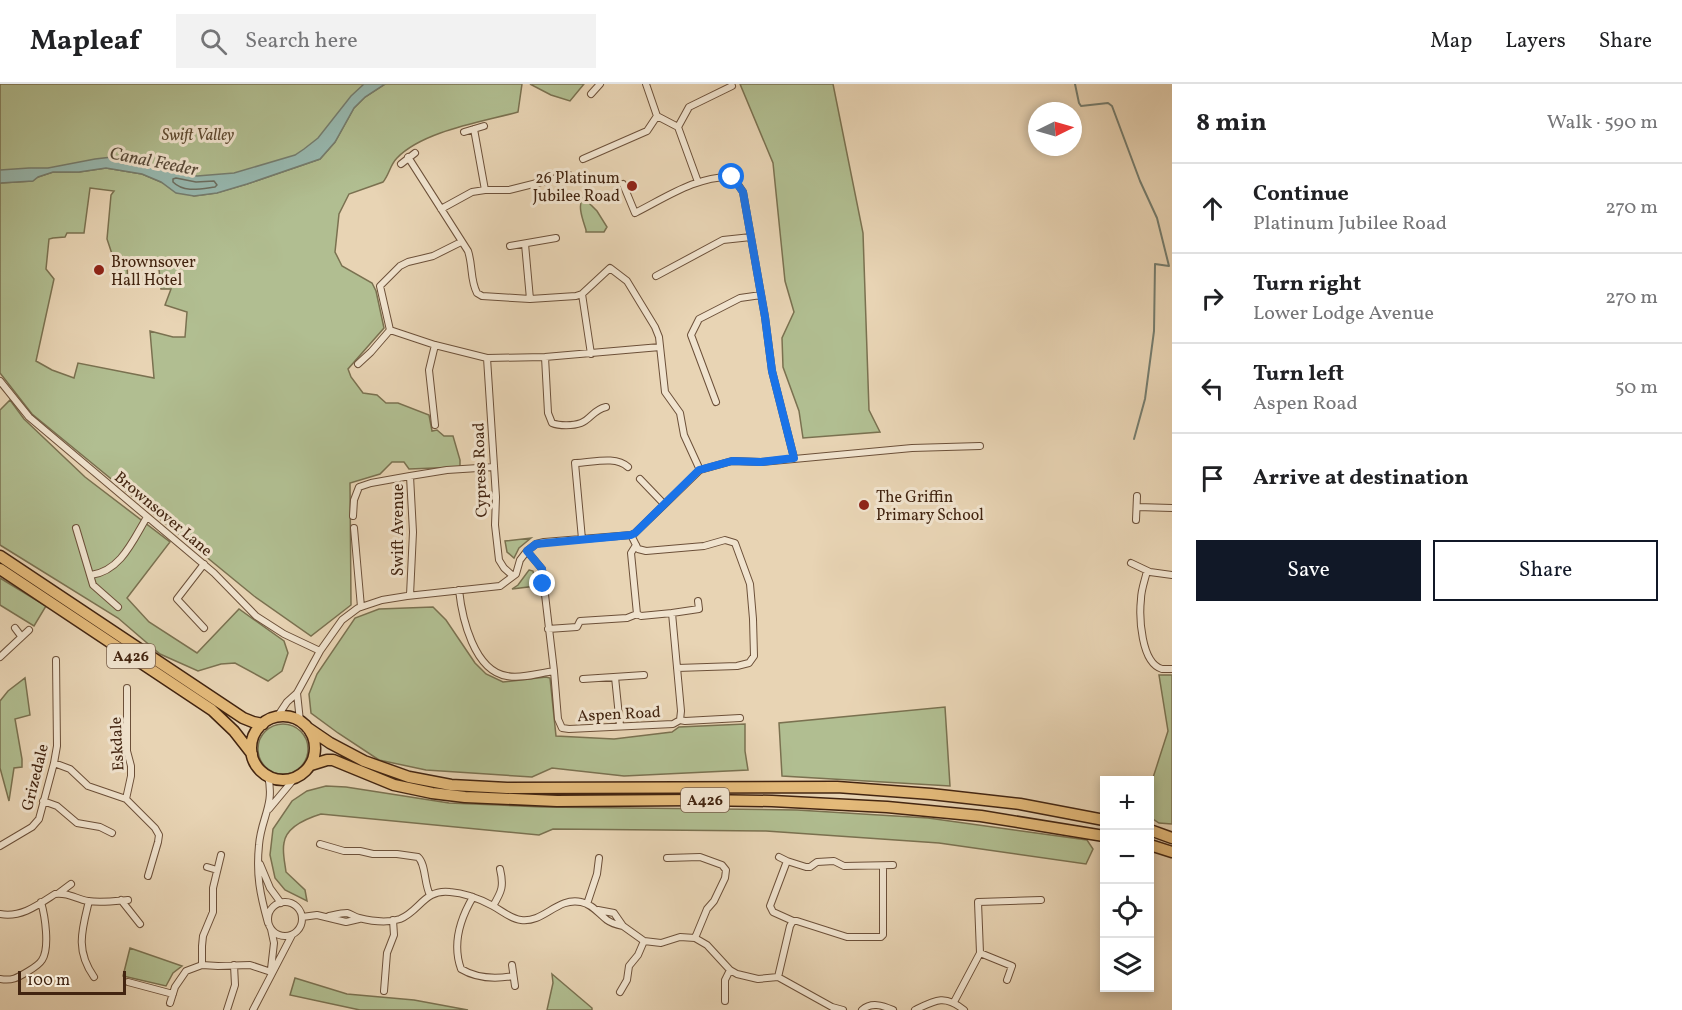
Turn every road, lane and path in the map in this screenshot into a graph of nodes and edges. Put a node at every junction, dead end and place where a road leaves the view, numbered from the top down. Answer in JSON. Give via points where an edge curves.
{"nodes":[{"id":1,"x":600,"y":84,"type":"edge"},
{"id":2,"x":646,"y":84,"type":"edge"},
{"id":3,"x":732,"y":86,"type":"dead end"},
{"id":4,"x":591,"y":94,"type":"dead end"},
{"id":5,"x":657,"y":116,"type":"junction"},
{"id":6,"x":484,"y":126,"type":"dead end"},
{"id":7,"x":678,"y":128,"type":"junction"},
{"id":8,"x":474,"y":129,"type":"junction"},
{"id":9,"x":464,"y":132,"type":"dead end"},
{"id":10,"x":415,"y":153,"type":"dead end"},
{"id":11,"x":408,"y":157,"type":"junction"},
{"id":12,"x":583,"y":159,"type":"dead end"},
{"id":13,"x":401,"y":164,"type":"dead end"},
{"id":14,"x":569,"y":175,"type":"dead end"},
{"id":15,"x":698,"y":182,"type":"junction"},
{"id":16,"x":623,"y":184,"type":"dead end"},
{"id":17,"x":484,"y":190,"type":"junction"},
{"id":18,"x":441,"y":209,"type":"junction"},
{"id":19,"x":751,"y":237,"type":"junction"},
{"id":20,"x":556,"y":238,"type":"dead end"},
{"id":21,"x":461,"y":242,"type":"junction"},
{"id":22,"x":525,"y":244,"type":"junction"},
{"id":23,"x":510,"y":246,"type":"dead end"},
{"id":24,"x":656,"y":276,"type":"dead end"},
{"id":25,"x":582,"y":294,"type":"junction"},
{"id":26,"x":761,"y":295,"type":"junction"},
{"id":27,"x":530,"y":300,"type":"junction"},
{"id":28,"x":390,"y":330,"type":"junction"},
{"id":29,"x":435,"y":345,"type":"junction"},
{"id":30,"x":660,"y":347,"type":"junction"},
{"id":31,"x":591,"y":354,"type":"junction"},
{"id":32,"x":545,"y":357,"type":"junction"},
{"id":33,"x":487,"y":358,"type":"junction"},
{"id":34,"x":358,"y":364,"type":"dead end"},
{"id":35,"x":0,"y":381,"type":"edge"},
{"id":36,"x":716,"y":402,"type":"dead end"},
{"id":37,"x":606,"y":407,"type":"dead end"},
{"id":38,"x":435,"y":425,"type":"dead end"},
{"id":39,"x":980,"y":446,"type":"dead end"},
{"id":40,"x":794,"y":458,"type":"junction"},
{"id":41,"x":628,"y":467,"type":"dead end"},
{"id":42,"x":494,"y":468,"type":"junction"},
{"id":43,"x":699,"y":470,"type":"junction"},
{"id":44,"x":410,"y":476,"type":"junction"},
{"id":45,"x":640,"y":479,"type":"dead end"},
{"id":46,"x":1137,"y":496,"type":"dead end"},
{"id":47,"x":664,"y":504,"type":"junction"},
{"id":48,"x":1137,"y":507,"type":"junction"},
{"id":49,"x":1172,"y":508,"type":"edge"},
{"id":50,"x":353,"y":516,"type":"dead end"},
{"id":51,"x":147,"y":517,"type":"junction"},
{"id":52,"x":1136,"y":520,"type":"dead end"},
{"id":53,"x":76,"y":528,"type":"dead end"},
{"id":54,"x":354,"y":528,"type":"dead end"},
{"id":55,"x":631,"y":535,"type":"junction"},
{"id":56,"x":582,"y":539,"type":"junction"},
{"id":57,"x":636,"y":545,"type":"junction"},
{"id":58,"x":527,"y":551,"type":"junction"},
{"id":59,"x":0,"y":556,"type":"edge"},
{"id":60,"x":1131,"y":563,"type":"dead end"},
{"id":61,"x":204,"y":564,"type":"junction"},
{"id":62,"x":0,"y":569,"type":"edge"},
{"id":63,"x":1147,"y":571,"type":"junction"},
{"id":64,"x":91,"y":575,"type":"junction"},
{"id":65,"x":1172,"y":575,"type":"edge"},
{"id":66,"x":513,"y":576,"type":"junction"},
{"id":67,"x":459,"y":590,"type":"junction"},
{"id":68,"x":410,"y":595,"type":"junction"},
{"id":69,"x":698,"y":601,"type":"dead end"},
{"id":70,"x":118,"y":607,"type":"dead end"},
{"id":71,"x":361,"y":607,"type":"junction"},
{"id":72,"x":672,"y":613,"type":"junction"},
{"id":73,"x":637,"y":614,"type":"junction"},
{"id":74,"x":15,"y":628,"type":"dead end"},
{"id":75,"x":204,"y":628,"type":"dead end"},
{"id":76,"x":548,"y":629,"type":"junction"},
{"id":77,"x":29,"y":630,"type":"dead end"},
{"id":78,"x":21,"y":636,"type":"junction"},
{"id":79,"x":320,"y":651,"type":"junction"},
{"id":80,"x":0,"y":657,"type":"edge"},
{"id":81,"x":56,"y":660,"type":"dead end"},
{"id":82,"x":677,"y":668,"type":"junction"},
{"id":83,"x":1172,"y":669,"type":"edge"},
{"id":84,"x":554,"y":671,"type":"junction"},
{"id":85,"x":644,"y":675,"type":"dead end"},
{"id":86,"x":615,"y":677,"type":"junction"},
{"id":87,"x":583,"y":679,"type":"dead end"},
{"id":88,"x":127,"y":688,"type":"dead end"},
{"id":89,"x":297,"y":693,"type":"junction"},
{"id":90,"x":277,"y":717,"type":"junction"},
{"id":91,"x":740,"y":718,"type":"dead end"},
{"id":92,"x":680,"y":720,"type":"junction"},
{"id":93,"x":263,"y":724,"type":"junction"},
{"id":94,"x":304,"y":724,"type":"junction"},
{"id":95,"x":620,"y":726,"type":"junction"},
{"id":96,"x":252,"y":754,"type":"junction"},
{"id":97,"x":54,"y":763,"type":"junction"},
{"id":98,"x":311,"y":765,"type":"junction"},
{"id":99,"x":268,"y":776,"type":"junction"},
{"id":100,"x":294,"y":778,"type":"junction"},
{"id":101,"x":126,"y":799,"type":"junction"},
{"id":102,"x":43,"y":801,"type":"junction"},
{"id":103,"x":269,"y":809,"type":"junction"},
{"id":104,"x":1100,"y":819,"type":"edge"},
{"id":105,"x":1154,"y":832,"type":"edge"},
{"id":106,"x":112,"y":833,"type":"dead end"},
{"id":107,"x":1100,"y":835,"type":"edge"},
{"id":108,"x":1172,"y":838,"type":"edge"},
{"id":109,"x":320,"y":844,"type":"dead end"},
{"id":110,"x":0,"y":846,"type":"edge"},
{"id":111,"x":1154,"y":847,"type":"edge"},
{"id":112,"x":1172,"y":852,"type":"edge"},
{"id":113,"x":221,"y":855,"type":"dead end"},
{"id":114,"x":779,"y":857,"type":"dead end"},
{"id":115,"x":599,"y":858,"type":"dead end"},
{"id":116,"x":667,"y":858,"type":"dead end"},
{"id":117,"x":787,"y":861,"type":"junction"},
{"id":118,"x":259,"y":862,"type":"junction"},
{"id":119,"x":893,"y":865,"type":"dead end"},
{"id":120,"x":883,"y":866,"type":"junction"},
{"id":121,"x":207,"y":867,"type":"dead end"},
{"id":122,"x":500,"y":869,"type":"dead end"},
{"id":123,"x":217,"y":870,"type":"junction"},
{"id":124,"x":148,"y":876,"type":"dead end"},
{"id":125,"x":71,"y":884,"type":"dead end"},
{"id":126,"x":58,"y":893,"type":"junction"},
{"id":127,"x":430,"y":895,"type":"junction"},
{"id":128,"x":473,"y":897,"type":"junction"},
{"id":129,"x":1041,"y":900,"type":"dead end"},
{"id":130,"x":89,"y":901,"type":"junction"},
{"id":131,"x":41,"y":903,"type":"junction"},
{"id":132,"x":281,"y":903,"type":"junction"},
{"id":133,"x":587,"y":904,"type":"junction"},
{"id":134,"x":493,"y":906,"type":"junction"},
{"id":135,"x":0,"y":914,"type":"edge"},
{"id":136,"x":302,"y":917,"type":"junction"},
{"id":137,"x":393,"y":920,"type":"junction"},
{"id":138,"x":793,"y":921,"type":"junction"},
{"id":139,"x":140,"y":924,"type":"dead end"},
{"id":140,"x":269,"y":926,"type":"junction"},
{"id":141,"x":292,"y":935,"type":"junction"},
{"id":142,"x":695,"y":938,"type":"junction"},
{"id":143,"x":644,"y":942,"type":"junction"},
{"id":144,"x":980,"y":953,"type":"junction"},
{"id":145,"x":202,"y":965,"type":"junction"},
{"id":146,"x":234,"y":965,"type":"junction"},
{"id":147,"x":512,"y":965,"type":"dead end"},
{"id":148,"x":89,"y":970,"type":"junction"},
{"id":149,"x":730,"y":970,"type":"junction"},
{"id":150,"x":271,"y":972,"type":"junction"},
{"id":151,"x":81,"y":975,"type":"dead end"},
{"id":152,"x":513,"y":976,"type":"junction"},
{"id":153,"x":94,"y":977,"type":"dead end"},
{"id":154,"x":778,"y":977,"type":"junction"},
{"id":155,"x":0,"y":979,"type":"edge"},
{"id":156,"x":1007,"y":980,"type":"dead end"},
{"id":157,"x":128,"y":982,"type":"dead end"},
{"id":158,"x":515,"y":986,"type":"dead end"},
{"id":159,"x":384,"y":991,"type":"dead end"},
{"id":160,"x":620,"y":992,"type":"dead end"},
{"id":161,"x":172,"y":994,"type":"junction"},
{"id":162,"x":725,"y":1001,"type":"dead end"},
{"id":163,"x":954,"y":1002,"type":"junction"},
{"id":164,"x":170,"y":1003,"type":"dead end"},
{"id":165,"x":227,"y":1010,"type":"edge"},
{"id":166,"x":253,"y":1010,"type":"edge"},
{"id":167,"x":843,"y":1010,"type":"edge"},
{"id":168,"x":862,"y":1010,"type":"edge"},
{"id":169,"x":893,"y":1010,"type":"edge"},
{"id":170,"x":915,"y":1010,"type":"edge"},
{"id":171,"x":964,"y":1010,"type":"edge"}],
"edges":[{"from":1,"to":4,"type":"street"},
{"from":2,"to":5,"type":"street"},
{"from":3,"to":7,"type":"street","via":[[689,107]]},
{"from":5,"to":7,"type":"street"},
{"from":5,"to":12,"type":"street","via":[[647,131]]},
{"from":6,"to":8,"type":"street"},
{"from":7,"to":15,"type":"street"},
{"from":8,"to":9,"type":"street"},
{"from":8,"to":17,"type":"street"},
{"from":10,"to":11,"type":"street"},
{"from":11,"to":13,"type":"street"},
{"from":11,"to":18,"type":"street"},
{"from":14,"to":17,"type":"street","via":[[509,190]]},
{"from":15,"to":16,"type":"street","via":[[635,213]]},
{"from":15,"to":19,"type":"street","via":[[732,177],[743,192]]},
{"from":17,"to":18,"type":"street","via":[[472,192]]},
{"from":18,"to":21,"type":"street"},
{"from":19,"to":24,"type":"street","via":[[723,240]]},
{"from":19,"to":26,"type":"street"},
{"from":20,"to":22,"type":"street"},
{"from":21,"to":27,"type":"street","via":[[472,261],[472,281],[477,293]]},
{"from":21,"to":28,"type":"street","via":[[400,266],[380,286]]},
{"from":22,"to":23,"type":"street"},
{"from":22,"to":27,"type":"street"},
{"from":25,"to":27,"type":"street"},
{"from":25,"to":30,"type":"street","via":[[610,268],[627,281],[637,296],[655,327]]},
{"from":25,"to":31,"type":"street"},
{"from":26,"to":36,"type":"street","via":[[740,298],[699,319],[691,335]]},
{"from":26,"to":40,"type":"street","via":[[772,371]]},
{"from":28,"to":29,"type":"street"},
{"from":28,"to":34,"type":"street"},
{"from":29,"to":33,"type":"street"},
{"from":29,"to":38,"type":"street","via":[[429,369]]},
{"from":30,"to":31,"type":"street"},
{"from":30,"to":43,"type":"street","via":[[665,392],[680,413],[684,435]]},
{"from":31,"to":32,"type":"street"},
{"from":32,"to":33,"type":"street"},
{"from":32,"to":37,"type":"street","via":[[552,423],[581,423]]},
{"from":33,"to":42,"type":"street","name":"Cypress Road"},
{"from":35,"to":51,"type":"street","name":"Brownsover Lane","via":[[29,417]]},
{"from":39,"to":40,"type":"street"},
{"from":40,"to":43,"type":"street","via":[[732,461]]},
{"from":41,"to":56,"type":"street","via":[[612,461],[575,464]]},
{"from":42,"to":44,"type":"street","name":"Swift Avenue"},
{"from":42,"to":66,"type":"street","name":"Cypress Road","via":[[499,560]]},
{"from":43,"to":47,"type":"street"},
{"from":44,"to":50,"type":"street","via":[[359,487]]},
{"from":44,"to":68,"type":"street","name":"Swift Avenue"},
{"from":45,"to":47,"type":"street"},
{"from":46,"to":48,"type":"street"},
{"from":47,"to":55,"type":"street"},
{"from":48,"to":49,"type":"street"},
{"from":48,"to":52,"type":"street"},
{"from":51,"to":61,"type":"street","name":"Brownsover Lane"},
{"from":51,"to":64,"type":"street","via":[[120,560],[100,574]]},
{"from":53,"to":64,"type":"street"},
{"from":54,"to":71,"type":"street"},
{"from":55,"to":56,"type":"street"},
{"from":55,"to":57,"type":"street"},
{"from":56,"to":58,"type":"street","via":[[544,542]]},
{"from":57,"to":73,"type":"street","via":[[631,553]]},
{"from":57,"to":82,"type":"street","via":[[646,551],[730,540],[735,543],[750,584],[753,656],[749,663]]},
{"from":58,"to":66,"type":"street"},
{"from":58,"to":76,"type":"street","name":"Aspen Road","via":[[542,569]]},
{"from":59,"to":93,"type":"highway","number":"A426","via":[[243,718]]},
{"from":60,"to":63,"type":"street"},
{"from":61,"to":75,"type":"street","via":[[177,599]]},
{"from":61,"to":79,"type":"street","name":"Brownsover Lane","via":[[256,616]]},
{"from":62,"to":96,"type":"highway","number":"A426","via":[[212,710]]},
{"from":63,"to":65,"type":"street"},
{"from":63,"to":83,"type":"street","via":[[1140,624],[1147,654],[1161,669]]},
{"from":64,"to":70,"type":"street","via":[[93,585]]},
{"from":66,"to":67,"type":"street","via":[[500,586]]},
{"from":67,"to":68,"type":"street"},
{"from":67,"to":84,"type":"street","via":[[476,652],[487,666],[507,676]]},
{"from":68,"to":71,"type":"street"},
{"from":69,"to":72,"type":"street","via":[[699,609]]},
{"from":71,"to":79,"type":"street","via":[[342,620]]},
{"from":72,"to":73,"type":"street"},
{"from":72,"to":82,"type":"street","name":"Aspen Road"},
{"from":73,"to":76,"type":"street"},
{"from":74,"to":78,"type":"street"},
{"from":76,"to":84,"type":"street","name":"Aspen Road"},
{"from":77,"to":78,"type":"street"},
{"from":78,"to":80,"type":"street"},
{"from":79,"to":89,"type":"street"},
{"from":81,"to":97,"type":"street","name":"Grizedale"},
{"from":82,"to":92,"type":"street","name":"Aspen Road"},
{"from":84,"to":95,"type":"street","name":"Aspen Road","via":[[562,728]]},
{"from":85,"to":86,"type":"street"},
{"from":86,"to":87,"type":"street"},
{"from":86,"to":95,"type":"street"},
{"from":88,"to":101,"type":"street","name":"Eskdale","via":[[131,776]]},
{"from":89,"to":90,"type":"street"},
{"from":89,"to":94,"type":"street"},
{"from":90,"to":93,"type":"highway"},
{"from":90,"to":94,"type":"highway"},
{"from":91,"to":92,"type":"street"},
{"from":92,"to":95,"type":"street","name":"Aspen Road","via":[[673,724]]},
{"from":93,"to":96,"type":"highway","via":[[253,737]]},
{"from":94,"to":98,"type":"highway","via":[[315,746]]},
{"from":94,"to":104,"type":"highway","number":"A426","via":[[364,760],[409,777],[451,785],[507,789],[837,788],[1020,804]]},
{"from":96,"to":99,"type":"highway"},
{"from":97,"to":101,"type":"street","via":[[70,769],[88,786]]},
{"from":97,"to":102,"type":"street","name":"Grizedale"},
{"from":98,"to":100,"type":"highway"},
{"from":98,"to":107,"type":"highway","number":"A426","via":[[333,760],[394,785],[465,797],[772,801],[887,807],[981,816]]},
{"from":99,"to":100,"type":"highway","via":[[276,780]]},
{"from":99,"to":103,"type":"street"},
{"from":100,"to":103,"type":"street"},
{"from":101,"to":124,"type":"street","via":[[159,835]]},
{"from":102,"to":106,"type":"street","via":[[77,823]]},
{"from":102,"to":110,"type":"street","name":"Grizedale","via":[[33,826]]},
{"from":103,"to":118,"type":"street","via":[[262,826]]},
{"from":105,"to":108,"type":"highway"},
{"from":109,"to":127,"type":"street","via":[[344,851],[418,857]]},
{"from":111,"to":112,"type":"highway"},
{"from":113,"to":123,"type":"street"},
{"from":114,"to":117,"type":"street"},
{"from":115,"to":133,"type":"street"},
{"from":116,"to":142,"type":"street","via":[[700,857],[726,870]]},
{"from":117,"to":120,"type":"street","via":[[806,867],[834,861],[844,866]]},
{"from":117,"to":138,"type":"street","via":[[770,906],[773,912]]},
{"from":118,"to":132,"type":"street"},
{"from":118,"to":140,"type":"street","via":[[260,894]]},
{"from":119,"to":120,"type":"street"},
{"from":120,"to":138,"type":"street","via":[[880,938],[847,938]]},
{"from":121,"to":123,"type":"street"},
{"from":122,"to":134,"type":"street","via":[[501,893]]},
{"from":123,"to":145,"type":"street"},
{"from":125,"to":126,"type":"street"},
{"from":126,"to":130,"type":"street"},
{"from":126,"to":131,"type":"street"},
{"from":127,"to":128,"type":"street","via":[[447,891]]},
{"from":127,"to":137,"type":"street","via":[[411,912]]},
{"from":128,"to":134,"type":"street"},
{"from":128,"to":152,"type":"street","via":[[458,930],[461,969],[485,977]]},
{"from":129,"to":144,"type":"street","via":[[978,902]]},
{"from":130,"to":139,"type":"street","via":[[125,900]]},
{"from":130,"to":148,"type":"street","via":[[81,935]]},
{"from":131,"to":135,"type":"street","via":[[22,913]]},
{"from":131,"to":155,"type":"street","via":[[46,936],[42,960],[14,979]]},
{"from":132,"to":136,"type":"street","via":[[295,905]]},
{"from":132,"to":140,"type":"street","via":[[270,910]]},
{"from":133,"to":134,"type":"street","via":[[566,902],[524,921]]},
{"from":133,"to":143,"type":"street","via":[[614,913],[623,926]]},
{"from":136,"to":137,"type":"street","via":[[329,916],[346,922]]},
{"from":136,"to":141,"type":"street"},
{"from":137,"to":159,"type":"street"},
{"from":138,"to":154,"type":"street"},
{"from":140,"to":141,"type":"street","via":[[277,934]]},
{"from":140,"to":150,"type":"street","via":[[274,943]]},
{"from":141,"to":150,"type":"street"},
{"from":142,"to":143,"type":"street"},
{"from":142,"to":149,"type":"street"},
{"from":143,"to":160,"type":"street","via":[[629,966]]},
{"from":144,"to":156,"type":"street","via":[[1012,966]]},
{"from":144,"to":163,"type":"street"},
{"from":145,"to":146,"type":"street"},
{"from":145,"to":161,"type":"street","via":[[186,971]]},
{"from":146,"to":150,"type":"street"},
{"from":146,"to":165,"type":"street","via":[[236,985]]},
{"from":147,"to":152,"type":"street"},
{"from":148,"to":151,"type":"street"},
{"from":148,"to":153,"type":"street"},
{"from":149,"to":154,"type":"street","via":[[751,978]]},
{"from":149,"to":162,"type":"street","via":[[725,980]]},
{"from":150,"to":166,"type":"street"},
{"from":152,"to":158,"type":"street"},
{"from":154,"to":167,"type":"street"},
{"from":157,"to":161,"type":"street"},
{"from":161,"to":164,"type":"street"},
{"from":163,"to":170,"type":"street","via":[[934,1000]]},
{"from":163,"to":171,"type":"street"},
{"from":168,"to":169,"type":"street","via":[[876,1005]]}]}
